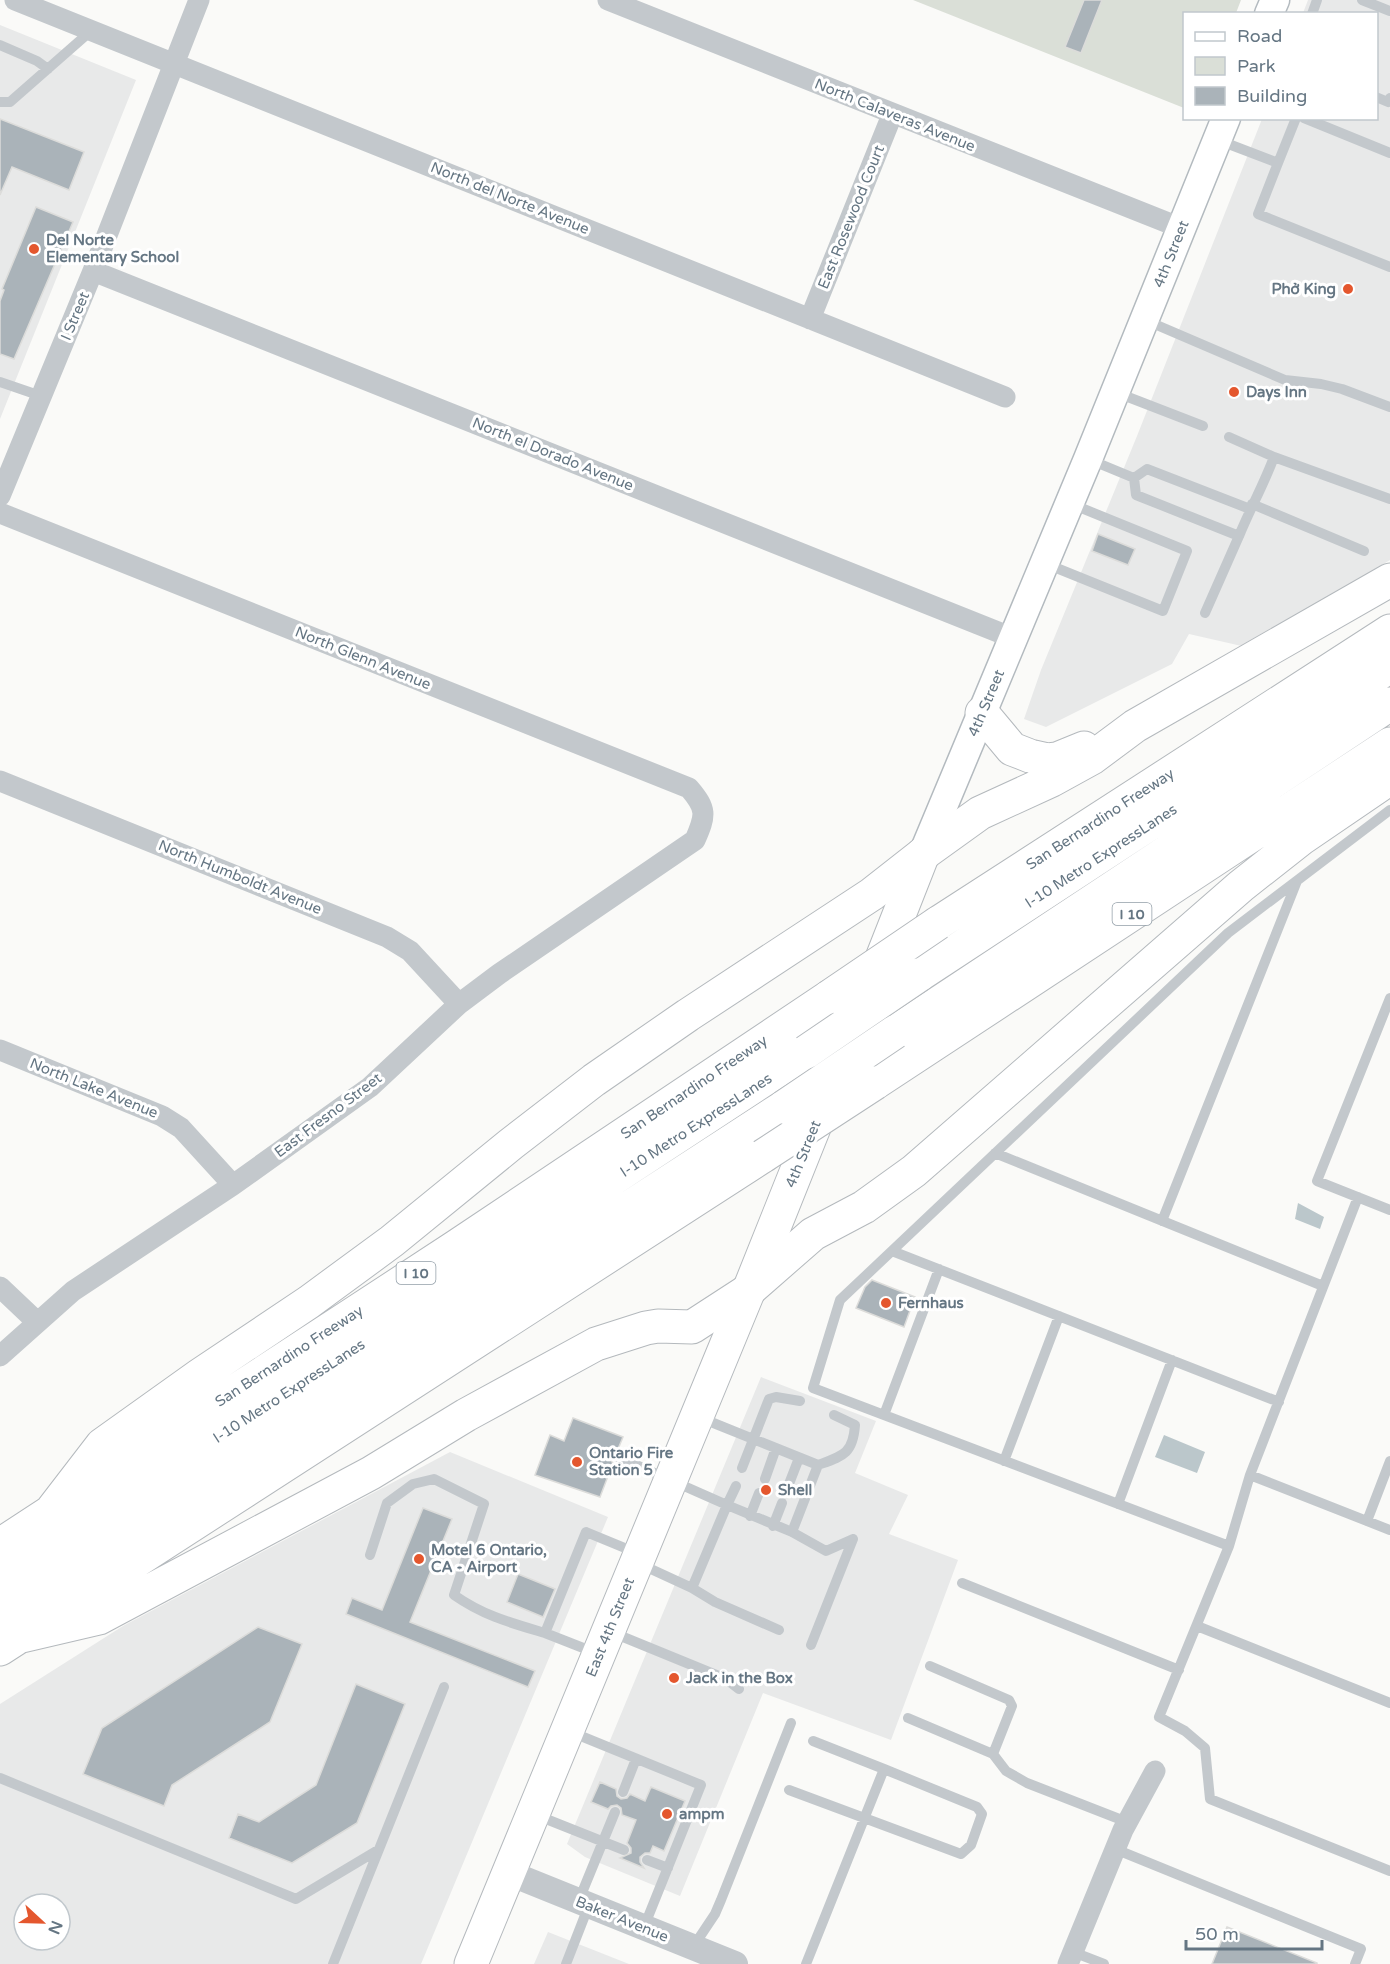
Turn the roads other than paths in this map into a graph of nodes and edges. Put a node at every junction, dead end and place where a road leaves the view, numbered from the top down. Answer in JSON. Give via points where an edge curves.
{"nodes":[{"id":1,"x":15,"y":0,"type":"edge"},
{"id":2,"x":200,"y":0,"type":"edge"},
{"id":3,"x":608,"y":0,"type":"edge"},
{"id":4,"x":1365,"y":5,"type":"edge"},
{"id":5,"x":1390,"y":11,"type":"edge"},
{"id":6,"x":92,"y":30,"type":"junction"},
{"id":7,"x":0,"y":45,"type":"edge"},
{"id":8,"x":174,"y":63,"type":"junction"},
{"id":9,"x":48,"y":69,"type":"junction"},
{"id":10,"x":1378,"y":97,"type":"edge"},
{"id":11,"x":1390,"y":98,"type":"edge"},
{"id":12,"x":0,"y":102,"type":"edge"},
{"id":13,"x":892,"y":115,"type":"junction"},
{"id":14,"x":1295,"y":120,"type":"edge"},
{"id":15,"x":1309,"y":120,"type":"edge"},
{"id":16,"x":1222,"y":129,"type":"edge"},
{"id":17,"x":1390,"y":153,"type":"edge"},
{"id":18,"x":1278,"y":164,"type":"junction"},
{"id":19,"x":1182,"y":228,"type":"junction"},
{"id":20,"x":1390,"y":267,"type":"edge"},
{"id":21,"x":93,"y":271,"type":"junction"},
{"id":22,"x":810,"y":319,"type":"junction"},
{"id":23,"x":1144,"y":320,"type":"junction"},
{"id":24,"x":0,"y":382,"type":"edge"},
{"id":25,"x":1115,"y":392,"type":"junction"},
{"id":26,"x":41,"y":396,"type":"junction"},
{"id":27,"x":1005,"y":397,"type":"dead end"},
{"id":28,"x":1390,"y":407,"type":"edge"},
{"id":29,"x":1203,"y":426,"type":"dead end"},
{"id":30,"x":1229,"y":437,"type":"dead end"},
{"id":31,"x":1274,"y":457,"type":"junction"},
{"id":32,"x":1088,"y":459,"type":"junction"},
{"id":33,"x":1134,"y":477,"type":"junction"},
{"id":34,"x":0,"y":496,"type":"edge"},
{"id":35,"x":1390,"y":499,"type":"edge"},
{"id":36,"x":1069,"y":503,"type":"junction"},
{"id":37,"x":1251,"y":507,"type":"junction"},
{"id":38,"x":0,"y":513,"type":"edge"},
{"id":39,"x":1239,"y":536,"type":"junction"},
{"id":40,"x":1364,"y":551,"type":"dead end"},
{"id":41,"x":1044,"y":563,"type":"junction"},
{"id":42,"x":1390,"y":580,"type":"edge"},
{"id":43,"x":1205,"y":614,"type":"dead end"},
{"id":44,"x":1390,"y":631,"type":"edge"},
{"id":45,"x":1013,"y":638,"type":"junction"},
{"id":46,"x":1390,"y":666,"type":"edge"},
{"id":47,"x":1390,"y":704,"type":"edge"},
{"id":48,"x":982,"y":713,"type":"junction"},
{"id":49,"x":1135,"y":726,"type":"junction"},
{"id":50,"x":1390,"y":744,"type":"edge"},
{"id":51,"x":1390,"y":778,"type":"edge"},
{"id":52,"x":0,"y":781,"type":"edge"},
{"id":53,"x":1390,"y":810,"type":"edge"},
{"id":54,"x":703,"y":822,"type":"joint"},
{"id":55,"x":922,"y":854,"type":"junction"},
{"id":56,"x":1298,"y":880,"type":"junction"},
{"id":57,"x":1390,"y":998,"type":"edge"},
{"id":58,"x":459,"y":1004,"type":"junction"},
{"id":59,"x":0,"y":1050,"type":"edge"},
{"id":60,"x":995,"y":1153,"type":"junction"},
{"id":61,"x":233,"y":1185,"type":"junction"},
{"id":62,"x":1358,"y":1197,"type":"junction"},
{"id":63,"x":1390,"y":1210,"type":"edge"},
{"id":64,"x":1162,"y":1221,"type":"junction"},
{"id":65,"x":892,"y":1251,"type":"junction"},
{"id":66,"x":939,"y":1269,"type":"junction"},
{"id":67,"x":1323,"y":1286,"type":"junction"},
{"id":68,"x":0,"y":1287,"type":"edge"},
{"id":69,"x":749,"y":1290,"type":"junction"},
{"id":70,"x":1059,"y":1316,"type":"junction"},
{"id":71,"x":37,"y":1322,"type":"junction"},
{"id":72,"x":0,"y":1356,"type":"edge"},
{"id":73,"x":1172,"y":1360,"type":"junction"},
{"id":74,"x":800,"y":1401,"type":"dead end"},
{"id":75,"x":1279,"y":1402,"type":"junction"},
{"id":76,"x":834,"y":1415,"type":"dead end"},
{"id":77,"x":884,"y":1415,"type":"junction"},
{"id":78,"x":697,"y":1416,"type":"junction"},
{"id":79,"x":754,"y":1439,"type":"junction"},
{"id":80,"x":776,"y":1448,"type":"junction"},
{"id":81,"x":616,"y":1456,"type":"dead end"},
{"id":82,"x":799,"y":1458,"type":"junction"},
{"id":83,"x":1004,"y":1461,"type":"junction"},
{"id":84,"x":1390,"y":1461,"type":"edge"},
{"id":85,"x":818,"y":1466,"type":"junction"},
{"id":86,"x":742,"y":1468,"type":"dead end"},
{"id":87,"x":1250,"y":1475,"type":"junction"},
{"id":88,"x":765,"y":1479,"type":"dead end"},
{"id":89,"x":671,"y":1480,"type":"junction"},
{"id":90,"x":736,"y":1486,"type":"dead end"},
{"id":91,"x":787,"y":1489,"type":"dead end"},
{"id":92,"x":759,"y":1493,"type":"dead end"},
{"id":93,"x":782,"y":1503,"type":"dead end"},
{"id":94,"x":1118,"y":1504,"type":"junction"},
{"id":95,"x":727,"y":1505,"type":"junction"},
{"id":96,"x":52,"y":1510,"type":"junction"},
{"id":97,"x":750,"y":1516,"type":"junction"},
{"id":98,"x":1366,"y":1521,"type":"junction"},
{"id":99,"x":773,"y":1526,"type":"junction"},
{"id":100,"x":1390,"y":1530,"type":"edge"},
{"id":101,"x":792,"y":1532,"type":"junction"},
{"id":102,"x":0,"y":1545,"type":"edge"},
{"id":103,"x":1229,"y":1546,"type":"junction"},
{"id":104,"x":370,"y":1555,"type":"dead end"},
{"id":105,"x":639,"y":1558,"type":"junction"},
{"id":106,"x":0,"y":1581,"type":"edge"},
{"id":107,"x":962,"y":1583,"type":"dead end"},
{"id":108,"x":692,"y":1588,"type":"junction"},
{"id":109,"x":1197,"y":1626,"type":"junction"},
{"id":110,"x":779,"y":1630,"type":"dead end"},
{"id":111,"x":545,"y":1633,"type":"junction"},
{"id":112,"x":7,"y":1634,"type":"edge"},
{"id":113,"x":604,"y":1642,"type":"junction"},
{"id":114,"x":811,"y":1645,"type":"dead end"},
{"id":115,"x":930,"y":1666,"type":"dead end"},
{"id":116,"x":1179,"y":1670,"type":"junction"},
{"id":117,"x":444,"y":1687,"type":"dead end"},
{"id":118,"x":739,"y":1689,"type":"dead end"},
{"id":119,"x":1390,"y":1703,"type":"edge"},
{"id":120,"x":908,"y":1718,"type":"dead end"},
{"id":121,"x":791,"y":1723,"type":"dead end"},
{"id":122,"x":568,"y":1731,"type":"junction"},
{"id":123,"x":813,"y":1741,"type":"dead end"},
{"id":124,"x":993,"y":1754,"type":"junction"},
{"id":125,"x":636,"y":1759,"type":"junction"},
{"id":126,"x":884,"y":1769,"type":"junction"},
{"id":127,"x":1155,"y":1771,"type":"dead end"},
{"id":128,"x":0,"y":1778,"type":"edge"},
{"id":129,"x":789,"y":1790,"type":"dead end"},
{"id":130,"x":623,"y":1792,"type":"dead end"},
{"id":131,"x":615,"y":1812,"type":"dead end"},
{"id":132,"x":533,"y":1814,"type":"junction"},
{"id":133,"x":864,"y":1818,"type":"junction"},
{"id":134,"x":1127,"y":1822,"type":"junction"},
{"id":135,"x":602,"y":1842,"type":"junction"},
{"id":136,"x":1115,"y":1849,"type":"junction"},
{"id":137,"x":378,"y":1850,"type":"junction"},
{"id":138,"x":624,"y":1850,"type":"dead end"},
{"id":139,"x":647,"y":1860,"type":"dead end"},
{"id":140,"x":668,"y":1868,"type":"junction"},
{"id":141,"x":1390,"y":1871,"type":"edge"},
{"id":142,"x":509,"y":1873,"type":"junction"},
{"id":143,"x":584,"y":1903,"type":"junction"},
{"id":144,"x":644,"y":1928,"type":"junction"},
{"id":145,"x":713,"y":1958,"type":"edge"},
{"id":146,"x":1070,"y":1958,"type":"edge"},
{"id":147,"x":333,"y":1964,"type":"edge"},
{"id":148,"x":471,"y":1964,"type":"edge"},
{"id":149,"x":566,"y":1964,"type":"edge"},
{"id":150,"x":806,"y":1964,"type":"edge"},
{"id":151,"x":1104,"y":1964,"type":"edge"},
{"id":152,"x":1355,"y":1964,"type":"edge"}],
"edges":[{"from":1,"to":6,"type":"street","name":"North del Norte Avenue"},
{"from":2,"to":8,"type":"street","name":"I Street"},
{"from":3,"to":13,"type":"street","name":"North Calaveras Avenue"},
{"from":4,"to":5,"type":"lane"},
{"from":6,"to":8,"type":"street","name":"North del Norte Avenue"},
{"from":6,"to":9,"type":"lane"},
{"from":7,"to":9,"type":"lane"},
{"from":8,"to":21,"type":"street","name":"I Street"},
{"from":8,"to":22,"type":"street","name":"North del Norte Avenue"},
{"from":9,"to":12,"type":"lane","via":[[10,102]]},
{"from":10,"to":11,"type":"lane","via":[[1388,102]]},
{"from":13,"to":19,"type":"street","name":"North Calaveras Avenue"},
{"from":13,"to":22,"type":"street","name":"East Rosewood Court"},
{"from":14,"to":18,"type":"lane"},
{"from":15,"to":17,"type":"lane"},
{"from":16,"to":18,"type":"lane"},
{"from":16,"to":19,"type":"main road","name":"4th Street"},
{"from":18,"to":20,"type":"lane","via":[[1258,214]]},
{"from":19,"to":23,"type":"main road","name":"4th Street"},
{"from":21,"to":26,"type":"street","name":"I Street"},
{"from":21,"to":45,"type":"street","name":"North el Dorado Avenue"},
{"from":22,"to":27,"type":"street","name":"North del Norte Avenue"},
{"from":23,"to":25,"type":"main road","name":"4th Street"},
{"from":23,"to":28,"type":"lane","via":[[1286,380],[1342,389]]},
{"from":24,"to":26,"type":"lane"},
{"from":25,"to":29,"type":"lane"},
{"from":25,"to":32,"type":"main road","name":"4th Street"},
{"from":26,"to":34,"type":"street","name":"I Street"},
{"from":30,"to":31,"type":"lane"},
{"from":31,"to":35,"type":"lane"},
{"from":31,"to":37,"type":"lane"},
{"from":32,"to":33,"type":"lane"},
{"from":32,"to":36,"type":"main road","name":"4th Street"},
{"from":33,"to":37,"type":"lane","via":[[1147,469]]},
{"from":33,"to":39,"type":"lane","via":[[1136,495]]},
{"from":36,"to":41,"type":"main road","name":"4th Street"},
{"from":36,"to":41,"type":"lane","via":[[1187,551],[1163,611]]},
{"from":37,"to":39,"type":"lane"},
{"from":37,"to":40,"type":"lane"},
{"from":38,"to":54,"type":"street","name":"North Glenn Avenue","via":[[689,788],[702,803]]},
{"from":39,"to":43,"type":"lane"},
{"from":41,"to":45,"type":"main road","name":"4th Street"},
{"from":42,"to":49,"type":"main road"},
{"from":44,"to":96,"type":"main road","name":"San Bernardino Freeway","number":"I 10","bridge":true,"via":[[938,922],[438,1258]]},
{"from":45,"to":48,"type":"main road","name":"4th Street"},
{"from":46,"to":106,"type":"main road","name":"I-10 Metro ExpressLanes","bridge":true},
{"from":47,"to":112,"type":"main road","name":"I-10 Metro ExpressLanes","bridge":true,"via":[[895,1032]]},
{"from":48,"to":49,"type":"main road","via":[[1012,749],[1048,760]]},
{"from":48,"to":55,"type":"main road","name":"4th Street"},
{"from":49,"to":55,"type":"main road","via":[[1092,758],[980,813]]},
{"from":50,"to":112,"type":"main road","number":"I 10","bridge":true,"via":[[763,1156]]},
{"from":51,"to":69,"type":"main road","via":[[1302,838],[1241,886],[914,1171],[864,1207],[813,1234]]},
{"from":52,"to":58,"type":"street","name":"North Humboldt Avenue","via":[[387,937],[410,951]]},
{"from":53,"to":56,"type":"lane"},
{"from":54,"to":58,"type":"street","name":"East Fresno Street","via":[[695,840]]},
{"from":55,"to":69,"type":"main road","name":"4th Street"},
{"from":55,"to":96,"type":"main road","via":[[872,894],[594,1080],[392,1241],[102,1445]]},
{"from":56,"to":60,"type":"lane","via":[[1228,933]]},
{"from":56,"to":64,"type":"lane"},
{"from":57,"to":62,"type":"lane","via":[[1317,1181]]},
{"from":58,"to":61,"type":"street","name":"East Fresno Street","via":[[370,1087]]},
{"from":59,"to":61,"type":"street","name":"North Lake Avenue","via":[[162,1116],[181,1128]]},
{"from":60,"to":64,"type":"lane"},
{"from":60,"to":65,"type":"lane"},
{"from":61,"to":71,"type":"street","name":"East Fresno Street","via":[[74,1291]]},
{"from":62,"to":63,"type":"lane"},
{"from":62,"to":67,"type":"lane"},
{"from":64,"to":67,"type":"lane"},
{"from":65,"to":66,"type":"lane"},
{"from":65,"to":77,"type":"lane","via":[[840,1300],[813,1388]]},
{"from":66,"to":70,"type":"lane"},
{"from":66,"to":77,"type":"lane"},
{"from":67,"to":75,"type":"lane"},
{"from":68,"to":71,"type":"street"},
{"from":69,"to":78,"type":"main road","name":"East 4th Street"},
{"from":69,"to":112,"type":"main road","via":[[692,1327],[646,1328],[596,1344],[361,1478],[99,1618]]},
{"from":70,"to":73,"type":"lane"},
{"from":70,"to":83,"type":"lane"},
{"from":71,"to":72,"type":"street","name":"East Fresno Street"},
{"from":73,"to":75,"type":"lane"},
{"from":73,"to":94,"type":"lane"},
{"from":74,"to":79,"type":"lane","via":[[776,1396],[769,1399]]},
{"from":75,"to":87,"type":"lane"},
{"from":76,"to":85,"type":"lane","via":[[855,1425],[854,1440],[843,1456]]},
{"from":77,"to":83,"type":"lane"},
{"from":78,"to":79,"type":"lane"},
{"from":78,"to":89,"type":"main road","name":"East 4th Street"},
{"from":79,"to":80,"type":"lane"},
{"from":79,"to":86,"type":"lane"},
{"from":80,"to":82,"type":"lane"},
{"from":80,"to":88,"type":"lane"},
{"from":81,"to":89,"type":"lane"},
{"from":82,"to":85,"type":"lane"},
{"from":82,"to":91,"type":"lane"},
{"from":83,"to":94,"type":"lane"},
{"from":84,"to":98,"type":"lane"},
{"from":85,"to":101,"type":"lane"},
{"from":87,"to":98,"type":"lane"},
{"from":87,"to":103,"type":"lane"},
{"from":89,"to":95,"type":"lane"},
{"from":89,"to":105,"type":"main road","name":"East 4th Street"},
{"from":90,"to":95,"type":"lane"},
{"from":92,"to":97,"type":"lane"},
{"from":93,"to":99,"type":"lane"},
{"from":94,"to":103,"type":"lane"},
{"from":95,"to":97,"type":"lane"},
{"from":95,"to":108,"type":"lane"},
{"from":96,"to":102,"type":"main road","name":"San Bernardino Freeway","number":"I 10"},
{"from":97,"to":99,"type":"lane"},
{"from":98,"to":100,"type":"lane"},
{"from":99,"to":101,"type":"lane"},
{"from":101,"to":114,"type":"lane","via":[[826,1551],[853,1539]]},
{"from":103,"to":109,"type":"lane"},
{"from":104,"to":111,"type":"lane","via":[[387,1503],[413,1484],[435,1479],[484,1504],[454,1595],[496,1619]]},
{"from":105,"to":108,"type":"lane"},
{"from":105,"to":111,"type":"lane","via":[[586,1532]]},
{"from":105,"to":113,"type":"main road","name":"East 4th Street"},
{"from":107,"to":116,"type":"lane"},
{"from":108,"to":110,"type":"lane"},
{"from":109,"to":116,"type":"lane"},
{"from":109,"to":119,"type":"lane"},
{"from":111,"to":113,"type":"lane"},
{"from":113,"to":118,"type":"lane","via":[[726,1679]]},
{"from":113,"to":122,"type":"main road","name":"East 4th Street"},
{"from":115,"to":124,"type":"lane","via":[[1009,1700],[1011,1706]]},
{"from":116,"to":141,"type":"lane","via":[[1159,1717],[1205,1748],[1210,1799]]},
{"from":117,"to":137,"type":"lane"},
{"from":120,"to":124,"type":"lane"},
{"from":121,"to":145,"type":"lane","via":[[715,1914]]},
{"from":122,"to":125,"type":"lane"},
{"from":122,"to":132,"type":"main road","name":"East 4th Street"},
{"from":123,"to":126,"type":"lane"},
{"from":124,"to":134,"type":"lane","via":[[1005,1771],[1027,1783]]},
{"from":125,"to":130,"type":"lane"},
{"from":125,"to":140,"type":"lane","via":[[701,1785]]},
{"from":126,"to":133,"type":"lane"},
{"from":126,"to":133,"type":"lane","via":[[977,1807],[982,1814],[971,1845],[961,1854]]},
{"from":127,"to":134,"type":"street"},
{"from":128,"to":137,"type":"lane","via":[[296,1899]]},
{"from":129,"to":133,"type":"lane"},
{"from":131,"to":135,"type":"lane"},
{"from":132,"to":135,"type":"lane"},
{"from":132,"to":142,"type":"main road","name":"East 4th Street"},
{"from":133,"to":150,"type":"lane"},
{"from":134,"to":136,"type":"street"},
{"from":135,"to":138,"type":"lane"},
{"from":135,"to":143,"type":"lane"},
{"from":136,"to":146,"type":"street"},
{"from":136,"to":152,"type":"lane","via":[[1361,1949]]},
{"from":137,"to":147,"type":"lane"},
{"from":139,"to":140,"type":"lane"},
{"from":140,"to":144,"type":"lane"},
{"from":142,"to":143,"type":"street","name":"Baker Avenue"},
{"from":142,"to":148,"type":"main road","name":"East 4th Street"},
{"from":143,"to":144,"type":"street","name":"Baker Avenue"},
{"from":143,"to":149,"type":"lane"},
{"from":144,"to":145,"type":"street","name":"Baker Avenue"},
{"from":146,"to":151,"type":"lane"}]}
